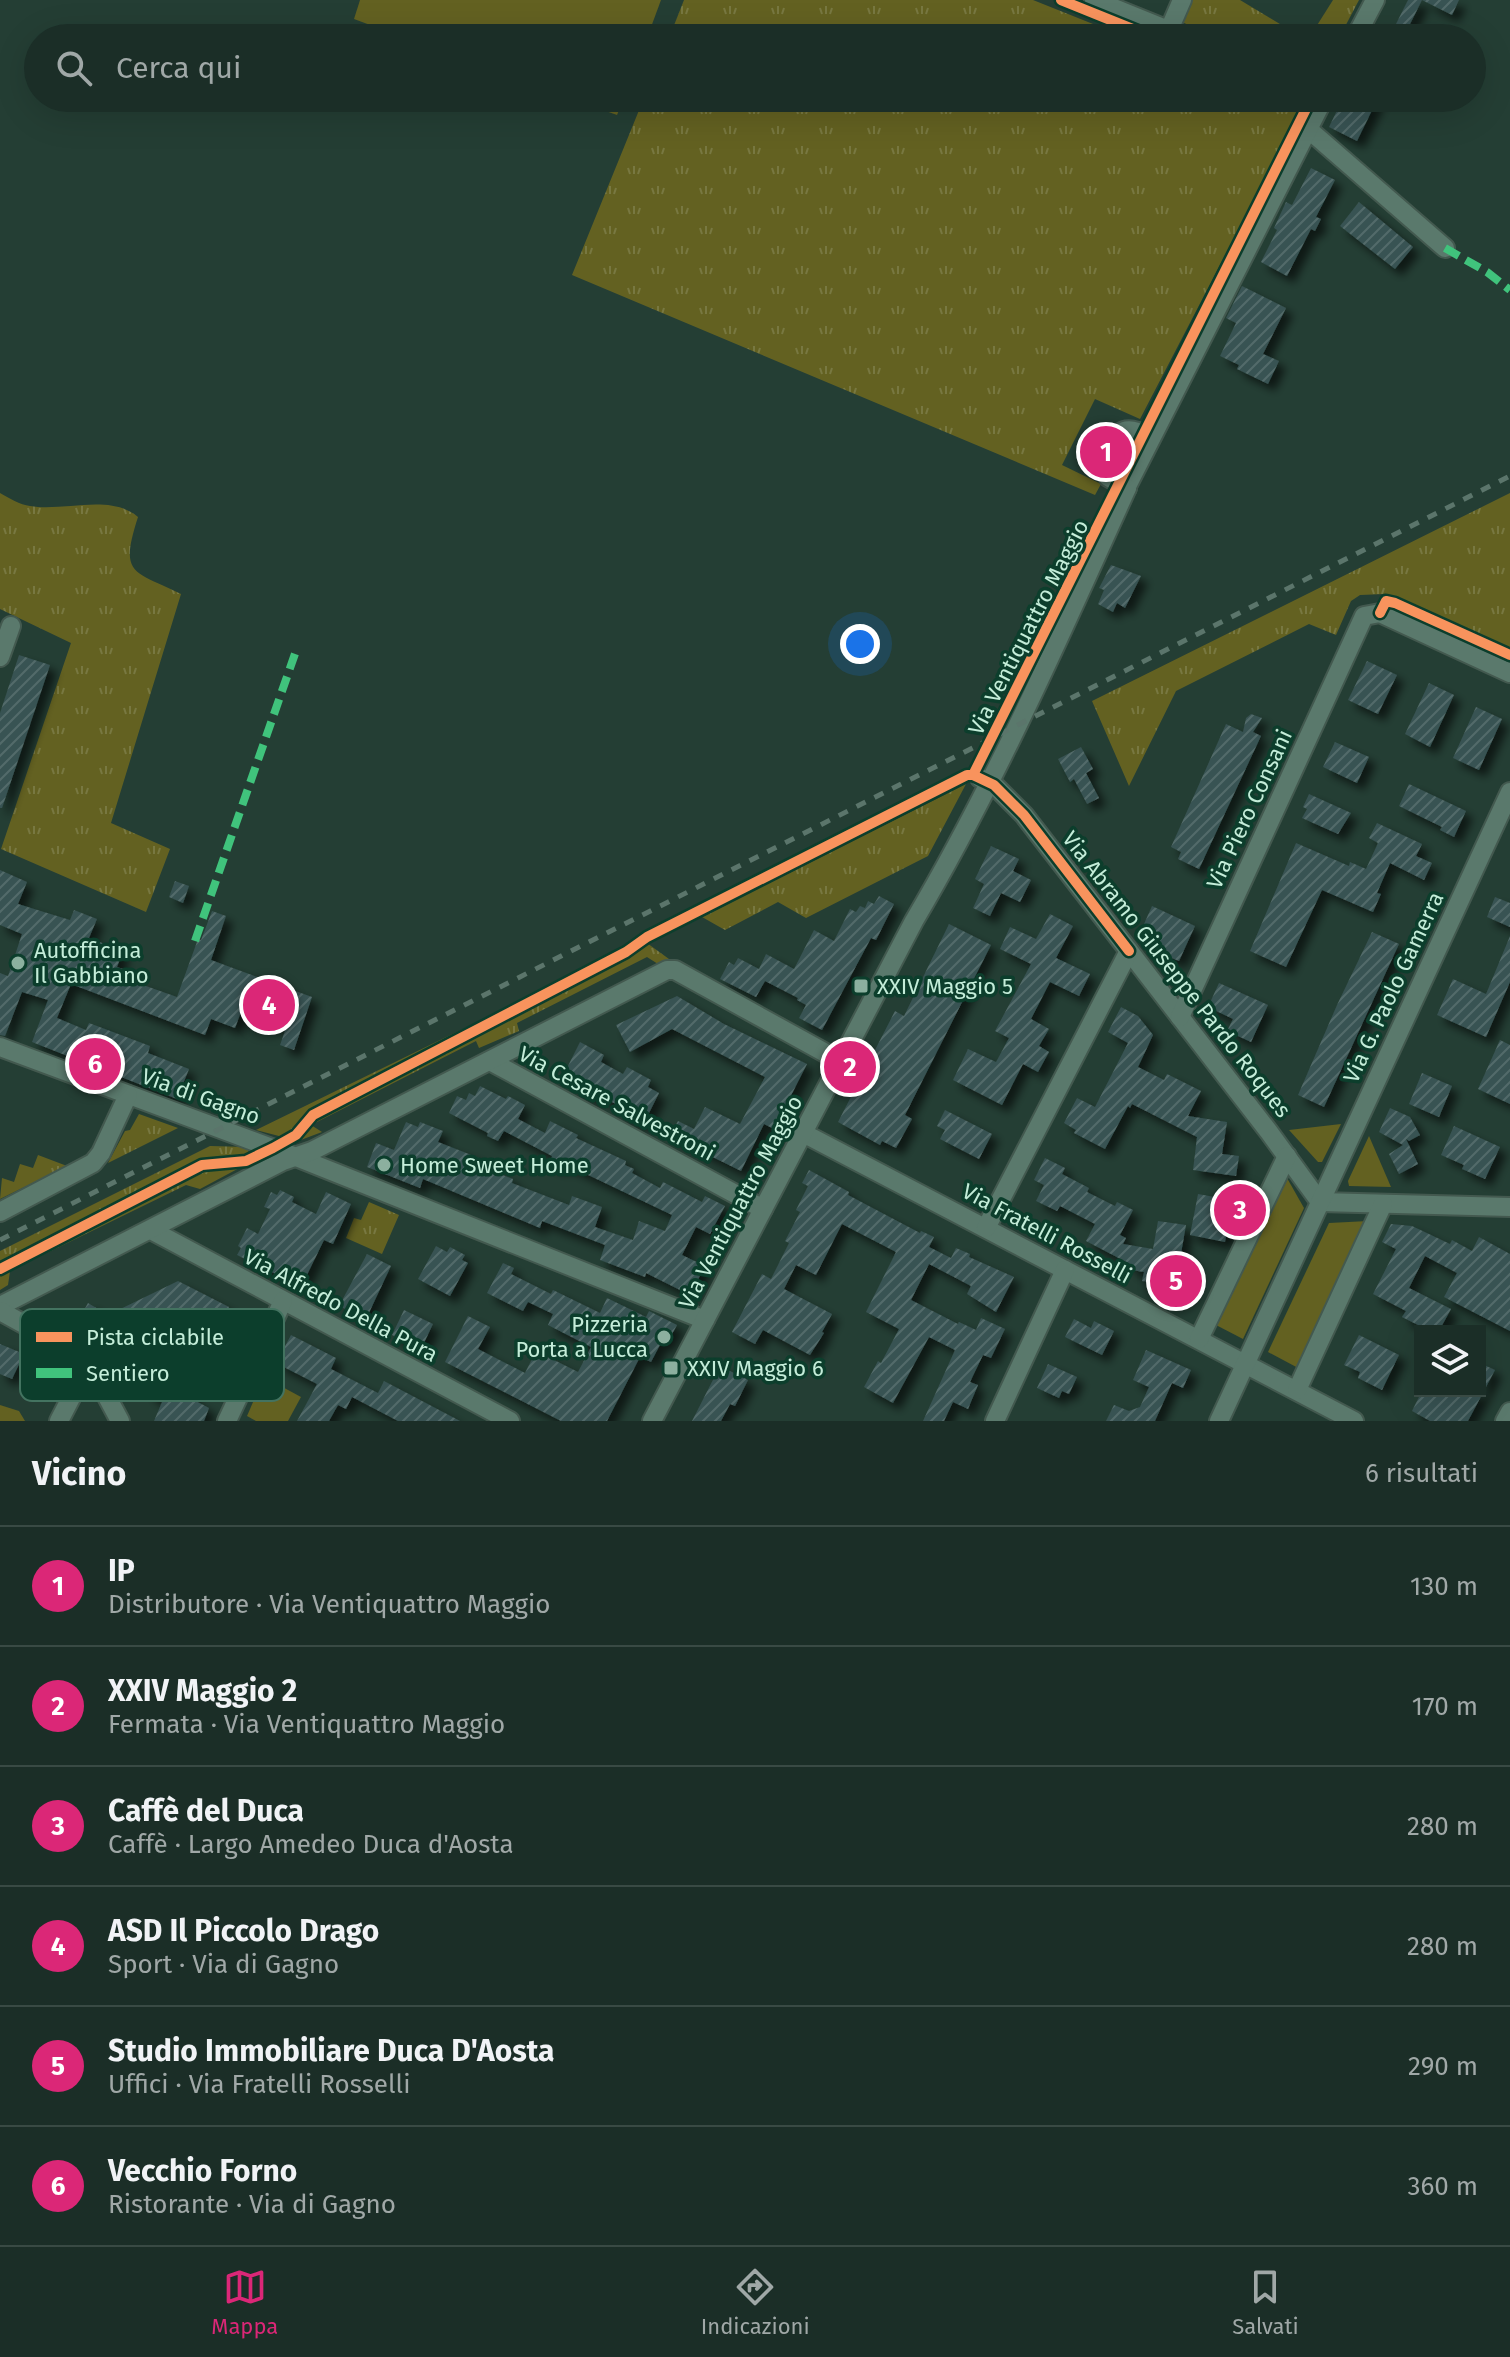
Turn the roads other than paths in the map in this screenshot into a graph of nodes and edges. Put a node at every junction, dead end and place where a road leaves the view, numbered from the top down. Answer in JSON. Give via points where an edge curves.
{"nodes":[{"id":1,"x":1094,"y":0,"type":"edge"},
{"id":2,"x":1182,"y":0,"type":"edge"},
{"id":3,"x":1375,"y":0,"type":"edge"},
{"id":4,"x":1154,"y":24,"type":"edge"},
{"id":5,"x":1172,"y":24,"type":"edge"},
{"id":6,"x":1362,"y":24,"type":"edge"},
{"id":7,"x":1317,"y":112,"type":"edge"},
{"id":8,"x":1308,"y":129,"type":"junction"},
{"id":9,"x":1445,"y":248,"type":"dead end"},
{"id":10,"x":1151,"y":438,"type":"junction"},
{"id":11,"x":1127,"y":488,"type":"junction"},
{"id":12,"x":11,"y":626,"type":"dead end"},
{"id":13,"x":0,"y":657,"type":"edge"},
{"id":14,"x":1510,"y":673,"type":"edge"},
{"id":15,"x":984,"y":780,"type":"junction"},
{"id":16,"x":1510,"y":792,"type":"edge"},
{"id":17,"x":1129,"y":951,"type":"junction"},
{"id":18,"x":1180,"y":1017,"type":"junction"},
{"id":19,"x":0,"y":1047,"type":"edge"},
{"id":20,"x":490,"y":1061,"type":"junction"},
{"id":21,"x":840,"y":1061,"type":"junction"},
{"id":22,"x":128,"y":1095,"type":"junction"},
{"id":23,"x":803,"y":1133,"type":"junction"},
{"id":24,"x":1287,"y":1156,"type":"junction"},
{"id":25,"x":296,"y":1157,"type":"junction"},
{"id":26,"x":1320,"y":1202,"type":"junction"},
{"id":27,"x":1383,"y":1204,"type":"junction"},
{"id":28,"x":1510,"y":1207,"type":"edge"},
{"id":29,"x":763,"y":1209,"type":"junction"},
{"id":30,"x":0,"y":1212,"type":"edge"},
{"id":31,"x":986,"y":1228,"type":"junction"},
{"id":32,"x":151,"y":1230,"type":"junction"},
{"id":33,"x":1065,"y":1270,"type":"junction"},
{"id":34,"x":283,"y":1301,"type":"junction"},
{"id":35,"x":0,"y":1309,"type":"edge"},
{"id":36,"x":279,"y":1309,"type":"edge"},
{"id":37,"x":705,"y":1320,"type":"junction"},
{"id":38,"x":20,"y":1321,"type":"edge"},
{"id":39,"x":1199,"y":1339,"type":"junction"},
{"id":40,"x":1245,"y":1364,"type":"junction"},
{"id":41,"x":1297,"y":1390,"type":"junction"},
{"id":42,"x":69,"y":1401,"type":"edge"},
{"id":43,"x":109,"y":1401,"type":"edge"},
{"id":44,"x":236,"y":1401,"type":"edge"},
{"id":45,"x":1510,"y":1412,"type":"edge"},
{"id":46,"x":59,"y":1421,"type":"edge"},
{"id":47,"x":120,"y":1421,"type":"edge"},
{"id":48,"x":227,"y":1421,"type":"edge"},
{"id":49,"x":510,"y":1421,"type":"edge"},
{"id":50,"x":652,"y":1421,"type":"edge"},
{"id":51,"x":995,"y":1421,"type":"edge"},
{"id":52,"x":1219,"y":1421,"type":"edge"},
{"id":53,"x":1354,"y":1421,"type":"edge"},
{"id":54,"x":1505,"y":1421,"type":"edge"}],
"edges":[{"from":1,"to":4,"type":"street"},
{"from":2,"to":5,"type":"street"},
{"from":3,"to":6,"type":"street"},
{"from":7,"to":8,"type":"street","name":"Via Ventiquattro Maggio"},
{"from":8,"to":9,"type":"street"},
{"from":8,"to":10,"type":"street","name":"Via Ventiquattro Maggio"},
{"from":10,"to":11,"type":"street","name":"Via Ventiquattro Maggio"},
{"from":10,"to":11,"type":"street","via":[[1134,430],[1114,437],[1103,468]]},
{"from":11,"to":15,"type":"street","name":"Via Ventiquattro Maggio","via":[[1062,608]]},
{"from":12,"to":13,"type":"street"},
{"from":14,"to":18,"type":"street","name":"Via Piero Consani","via":[[1380,613],[1361,621]]},
{"from":15,"to":17,"type":"street","name":"Via Abramo Giuseppe Pardo Roques","via":[[1024,815]]},
{"from":15,"to":21,"type":"street","name":"Via Ventiquattro Maggio","via":[[953,854]]},
{"from":16,"to":26,"type":"street","name":"Via G. Paolo Gamerra"},
{"from":17,"to":18,"type":"street","name":"Via Abramo Giuseppe Pardo Roques"},
{"from":17,"to":31,"type":"street"},
{"from":18,"to":24,"type":"street","name":"Via Abramo Giuseppe Pardo Roques"},
{"from":19,"to":22,"type":"street","name":"Via di Gagno"},
{"from":20,"to":21,"type":"street","via":[[675,970]]},
{"from":20,"to":25,"type":"street"},
{"from":20,"to":29,"type":"street","name":"Via Cesare Salvestroni"},
{"from":21,"to":23,"type":"street","name":"Via Ventiquattro Maggio"},
{"from":22,"to":25,"type":"street","name":"Via di Gagno"},
{"from":22,"to":30,"type":"street","via":[[93,1163]]},
{"from":23,"to":29,"type":"street","name":"Via Ventiquattro Maggio"},
{"from":23,"to":31,"type":"street","name":"Via Fratelli Rosselli"},
{"from":24,"to":26,"type":"street","name":"Via Abramo Giuseppe Pardo Roques"},
{"from":24,"to":39,"type":"street"},
{"from":25,"to":32,"type":"street"},
{"from":25,"to":37,"type":"street","name":"Via di Gagno"},
{"from":26,"to":27,"type":"street"},
{"from":26,"to":40,"type":"street","name":"Via G. Paolo Gamerra"},
{"from":27,"to":28,"type":"street"},
{"from":27,"to":41,"type":"street"},
{"from":29,"to":37,"type":"street","name":"Via Ventiquattro Maggio"},
{"from":31,"to":33,"type":"street","name":"Via Fratelli Rosselli"},
{"from":32,"to":34,"type":"street","name":"Via Alfredo Della Pura"},
{"from":32,"to":35,"type":"street"},
{"from":33,"to":39,"type":"street","name":"Via Fratelli Rosselli"},
{"from":33,"to":51,"type":"street"},
{"from":34,"to":36,"type":"street"},
{"from":34,"to":49,"type":"street","name":"Via Alfredo Della Pura"},
{"from":35,"to":38,"type":"street"},
{"from":37,"to":50,"type":"street","name":"Via Ventiquattro Maggio"},
{"from":39,"to":40,"type":"street","name":"Via Fratelli Rosselli"},
{"from":40,"to":41,"type":"street","name":"Via Fratelli Rosselli"},
{"from":40,"to":52,"type":"street","name":"Via G. Paolo Gamerra"},
{"from":41,"to":53,"type":"street","name":"Via Fratelli Rosselli"},
{"from":42,"to":46,"type":"street"},
{"from":43,"to":47,"type":"street"},
{"from":44,"to":48,"type":"street"},
{"from":45,"to":54,"type":"street"}]}
